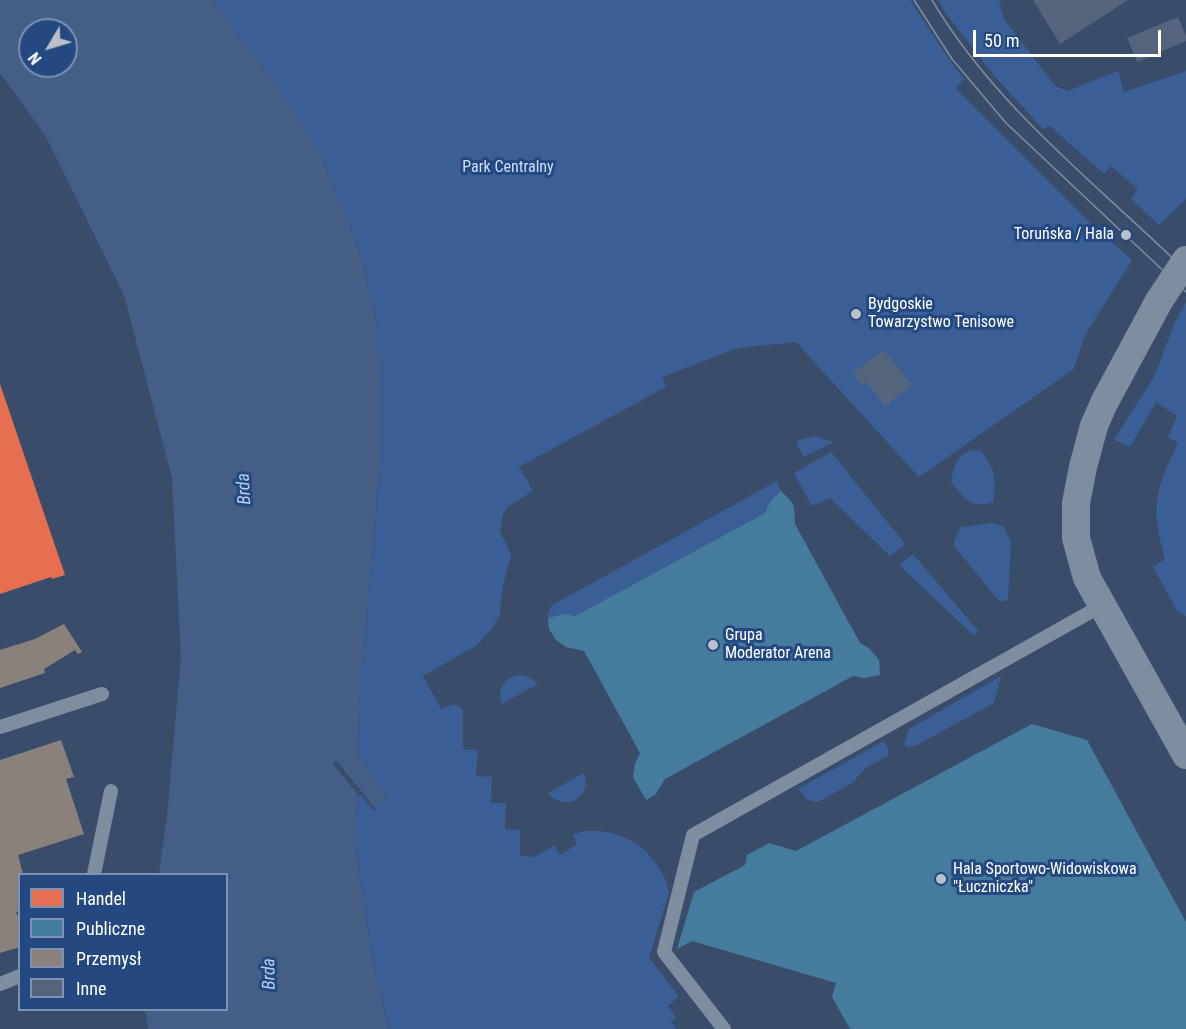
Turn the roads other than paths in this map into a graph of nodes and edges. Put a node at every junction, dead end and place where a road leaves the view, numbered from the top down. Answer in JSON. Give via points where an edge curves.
{"nodes":[{"id":1,"x":1186,"y":260,"type":"edge"},
{"id":2,"x":1101,"y":606,"type":"junction"},
{"id":3,"x":102,"y":694,"type":"dead end"},
{"id":4,"x":0,"y":726,"type":"edge"},
{"id":5,"x":1186,"y":755,"type":"edge"},
{"id":6,"x":111,"y":791,"type":"dead end"},
{"id":7,"x":94,"y":873,"type":"edge"},
{"id":8,"x":18,"y":977,"type":"edge"},
{"id":9,"x":0,"y":984,"type":"edge"},
{"id":10,"x":724,"y":1029,"type":"edge"}],
"edges":[{"from":1,"to":2,"type":"street","via":[[1104,403],[1083,467],[1076,503],[1076,538],[1087,578]]},
{"from":2,"to":5,"type":"street"},
{"from":2,"to":10,"type":"lane","via":[[693,835],[664,952]]},
{"from":3,"to":4,"type":"lane"},
{"from":6,"to":7,"type":"lane"},
{"from":8,"to":9,"type":"lane"}]}
